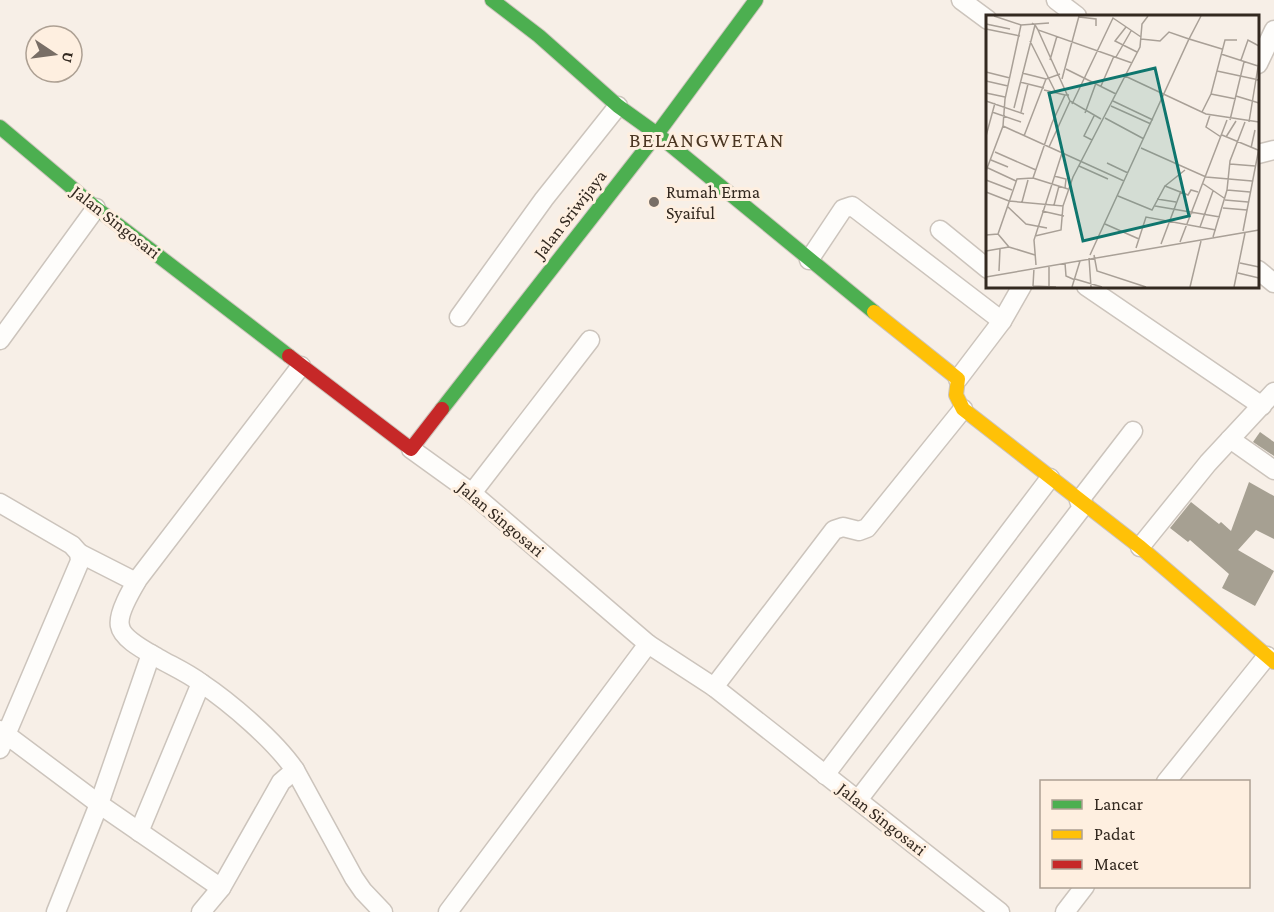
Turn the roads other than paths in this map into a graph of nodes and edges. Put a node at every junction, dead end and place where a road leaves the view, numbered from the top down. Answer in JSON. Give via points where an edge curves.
{"nodes":[{"id":1,"x":492,"y":0,"type":"edge"},
{"id":2,"x":756,"y":0,"type":"edge"},
{"id":3,"x":961,"y":0,"type":"edge"},
{"id":4,"x":1056,"y":0,"type":"edge"},
{"id":5,"x":1076,"y":15,"type":"edge"},
{"id":6,"x":986,"y":19,"type":"edge"},
{"id":7,"x":1274,"y":30,"type":"edge"},
{"id":8,"x":1264,"y":61,"type":"edge"},
{"id":9,"x":618,"y":106,"type":"junction"},
{"id":10,"x":0,"y":127,"type":"edge"},
{"id":11,"x":657,"y":134,"type":"junction"},
{"id":12,"x":1274,"y":150,"type":"edge"},
{"id":13,"x":1259,"y":154,"type":"edge"},
{"id":14,"x":96,"y":208,"type":"junction"},
{"id":15,"x":940,"y":230,"type":"dead end"},
{"id":16,"x":809,"y":260,"type":"junction"},
{"id":17,"x":986,"y":267,"type":"edge"},
{"id":18,"x":1259,"y":272,"type":"edge"},
{"id":19,"x":1274,"y":284,"type":"edge"},
{"id":20,"x":1089,"y":288,"type":"edge"},
{"id":21,"x":1016,"y":289,"type":"edge"},
{"id":22,"x":459,"y":317,"type":"dead end"},
{"id":23,"x":1002,"y":321,"type":"junction"},
{"id":24,"x":0,"y":340,"type":"edge"},
{"id":25,"x":590,"y":340,"type":"dead end"},
{"id":26,"x":301,"y":366,"type":"junction"},
{"id":27,"x":958,"y":379,"type":"junction"},
{"id":28,"x":1268,"y":399,"type":"edge"},
{"id":29,"x":963,"y":409,"type":"junction"},
{"id":30,"x":1134,"y":431,"type":"dead end"},
{"id":31,"x":1230,"y":439,"type":"junction"},
{"id":32,"x":411,"y":449,"type":"junction"},
{"id":33,"x":1274,"y":470,"type":"edge"},
{"id":34,"x":1050,"y":478,"type":"junction"},
{"id":35,"x":472,"y":493,"type":"junction"},
{"id":36,"x":0,"y":503,"type":"edge"},
{"id":37,"x":1082,"y":503,"type":"junction"},
{"id":38,"x":1140,"y":547,"type":"junction"},
{"id":39,"x":79,"y":553,"type":"junction"},
{"id":40,"x":136,"y":582,"type":"junction"},
{"id":41,"x":648,"y":644,"type":"junction"},
{"id":42,"x":151,"y":654,"type":"junction"},
{"id":43,"x":1271,"y":659,"type":"edge"},
{"id":44,"x":201,"y":683,"type":"junction"},
{"id":45,"x":714,"y":687,"type":"junction"},
{"id":46,"x":2,"y":737,"type":"edge"},
{"id":47,"x":295,"y":770,"type":"junction"},
{"id":48,"x":825,"y":775,"type":"junction"},
{"id":49,"x":1168,"y":780,"type":"edge"},
{"id":50,"x":858,"y":800,"type":"junction"},
{"id":51,"x":99,"y":804,"type":"junction"},
{"id":52,"x":139,"y":832,"type":"junction"},
{"id":53,"x":221,"y":888,"type":"junction"},
{"id":54,"x":1083,"y":888,"type":"edge"},
{"id":55,"x":56,"y":912,"type":"edge"},
{"id":56,"x":201,"y":912,"type":"edge"},
{"id":57,"x":383,"y":912,"type":"edge"},
{"id":58,"x":448,"y":912,"type":"edge"},
{"id":59,"x":1000,"y":912,"type":"edge"},
{"id":60,"x":1065,"y":912,"type":"edge"}],
"edges":[{"from":1,"to":9,"type":"street"},
{"from":2,"to":11,"type":"street","name":"Jalan Sriwijaya"},
{"from":3,"to":6,"type":"street"},
{"from":4,"to":5,"type":"street"},
{"from":7,"to":8,"type":"street"},
{"from":9,"to":11,"type":"street"},
{"from":9,"to":22,"type":"street","via":[[544,199]]},
{"from":10,"to":14,"type":"street","name":"Jalan Singosari"},
{"from":11,"to":16,"type":"street"},
{"from":11,"to":32,"type":"street","name":"Jalan Sriwijaya"},
{"from":12,"to":13,"type":"street"},
{"from":14,"to":24,"type":"street"},
{"from":14,"to":26,"type":"street","name":"Jalan Singosari"},
{"from":15,"to":17,"type":"street"},
{"from":16,"to":23,"type":"street","via":[[843,209],[852,206]]},
{"from":16,"to":27,"type":"street"},
{"from":18,"to":19,"type":"street"},
{"from":20,"to":28,"type":"street"},
{"from":21,"to":23,"type":"street"},
{"from":23,"to":27,"type":"street"},
{"from":25,"to":35,"type":"street"},
{"from":26,"to":32,"type":"street","name":"Jalan Singosari"},
{"from":26,"to":40,"type":"street"},
{"from":27,"to":29,"type":"street","via":[[955,393]]},
{"from":28,"to":31,"type":"street"},
{"from":29,"to":34,"type":"street"},
{"from":29,"to":45,"type":"street","via":[[867,528],[834,530]]},
{"from":30,"to":37,"type":"street"},
{"from":31,"to":33,"type":"street"},
{"from":31,"to":38,"type":"street"},
{"from":32,"to":35,"type":"street","name":"Jalan Singosari"},
{"from":34,"to":37,"type":"street"},
{"from":34,"to":48,"type":"street"},
{"from":35,"to":41,"type":"street","name":"Jalan Singosari"},
{"from":36,"to":39,"type":"street","via":[[72,545]]},
{"from":37,"to":38,"type":"street"},
{"from":37,"to":50,"type":"street"},
{"from":38,"to":43,"type":"street"},
{"from":39,"to":40,"type":"street"},
{"from":39,"to":46,"type":"street","via":[[78,567]]},
{"from":40,"to":42,"type":"street","via":[[126,601],[120,627]]},
{"from":41,"to":45,"type":"street","name":"Jalan Singosari"},
{"from":41,"to":58,"type":"street"},
{"from":42,"to":44,"type":"street"},
{"from":42,"to":51,"type":"street"},
{"from":43,"to":49,"type":"street"},
{"from":44,"to":47,"type":"street","via":[[259,730]]},
{"from":44,"to":52,"type":"street"},
{"from":45,"to":48,"type":"street","name":"Jalan Singosari"},
{"from":46,"to":51,"type":"street"},
{"from":47,"to":53,"type":"street","via":[[281,782]]},
{"from":47,"to":57,"type":"street","via":[[354,878]]},
{"from":48,"to":50,"type":"street","name":"Jalan Singosari"},
{"from":50,"to":59,"type":"street","name":"Jalan Singosari"},
{"from":51,"to":52,"type":"street"},
{"from":51,"to":55,"type":"street"},
{"from":52,"to":53,"type":"street"},
{"from":53,"to":56,"type":"street"},
{"from":54,"to":60,"type":"street"}]}
